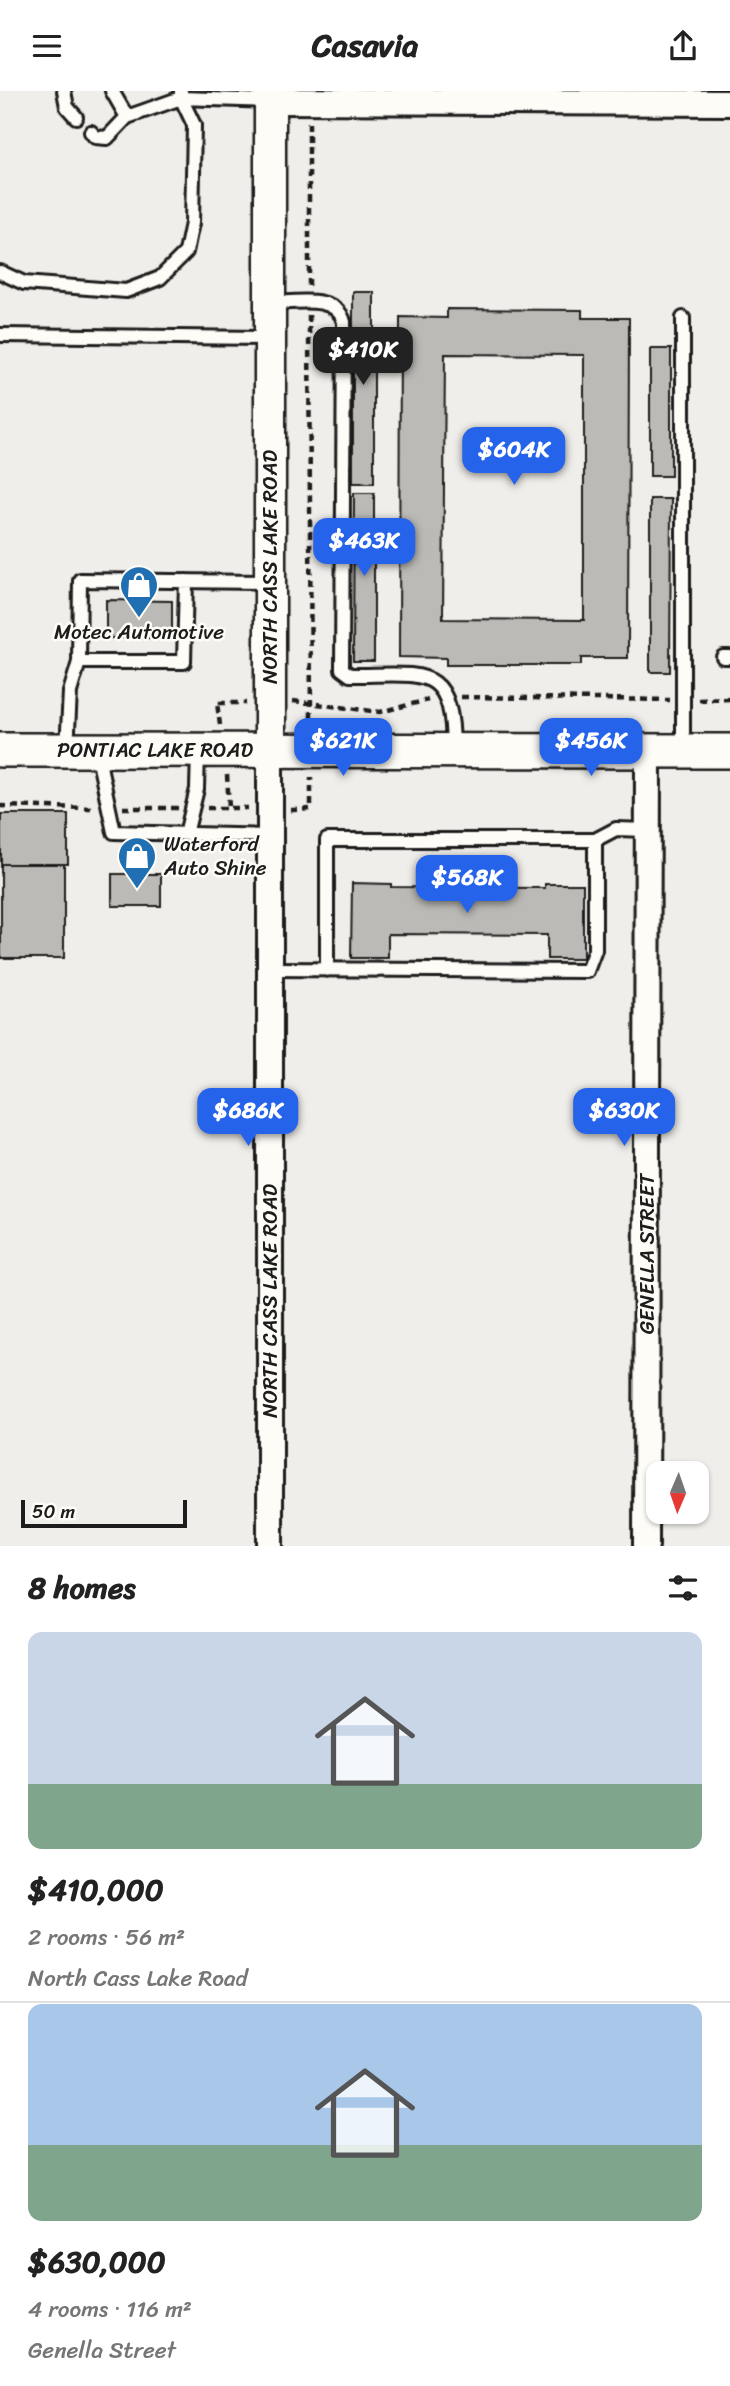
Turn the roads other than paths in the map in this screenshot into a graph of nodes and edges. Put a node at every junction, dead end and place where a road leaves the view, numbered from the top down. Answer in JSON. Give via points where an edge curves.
{"nodes":[{"id":1,"x":64,"y":91,"type":"edge"},
{"id":2,"x":112,"y":91,"type":"edge"},
{"id":3,"x":181,"y":94,"type":"edge"},
{"id":4,"x":270,"y":96,"type":"edge"},
{"id":5,"x":730,"y":103,"type":"edge"},
{"id":6,"x":76,"y":117,"type":"dead end"},
{"id":7,"x":127,"y":117,"type":"junction"},
{"id":8,"x":90,"y":132,"type":"dead end"},
{"id":9,"x":0,"y":272,"type":"edge"},
{"id":10,"x":269,"y":303,"type":"junction"},
{"id":11,"x":683,"y":318,"type":"dead end"},
{"id":12,"x":0,"y":335,"type":"edge"},
{"id":13,"x":269,"y":338,"type":"junction"},
{"id":14,"x":186,"y":581,"type":"junction"},
{"id":15,"x":270,"y":582,"type":"junction"},
{"id":16,"x":79,"y":662,"type":"junction"},
{"id":17,"x":0,"y":750,"type":"edge"},
{"id":18,"x":82,"y":750,"type":"junction"},
{"id":19,"x":198,"y":750,"type":"junction"},
{"id":20,"x":270,"y":750,"type":"junction"},
{"id":21,"x":453,"y":751,"type":"junction"},
{"id":22,"x":648,"y":751,"type":"junction"},
{"id":23,"x":683,"y":751,"type":"junction"},
{"id":24,"x":730,"y":751,"type":"edge"},
{"id":25,"x":648,"y":830,"type":"junction"},
{"id":26,"x":186,"y":834,"type":"junction"},
{"id":27,"x":270,"y":836,"type":"junction"},
{"id":28,"x":595,"y":840,"type":"junction"},
{"id":29,"x":271,"y":969,"type":"junction"},
{"id":30,"x":327,"y":970,"type":"junction"},
{"id":31,"x":270,"y":1546,"type":"edge"},
{"id":32,"x":646,"y":1546,"type":"edge"}],
"edges":[{"from":1,"to":6,"type":"lane","via":[[67,107]]},
{"from":2,"to":7,"type":"lane"},
{"from":3,"to":4,"type":"lane"},
{"from":3,"to":7,"type":"lane"},
{"from":3,"to":9,"type":"lane","via":[[194,125],[192,223],[186,251],[160,278],[127,291],[24,283]]},
{"from":4,"to":5,"type":"street","via":[[309,101]]},
{"from":4,"to":10,"type":"street","name":"NORTH CASS LAKE ROAD"},
{"from":7,"to":8,"type":"lane","via":[[107,138]]},
{"from":10,"to":13,"type":"street","name":"NORTH CASS LAKE ROAD"},
{"from":10,"to":21,"type":"lane","via":[[333,306],[344,322],[342,670],[350,675],[425,678],[437,684],[453,714]]},
{"from":11,"to":23,"type":"lane"},
{"from":12,"to":13,"type":"lane"},
{"from":13,"to":15,"type":"street","name":"NORTH CASS LAKE ROAD"},
{"from":14,"to":15,"type":"lane"},
{"from":14,"to":16,"type":"lane","via":[[184,662]]},
{"from":14,"to":16,"type":"lane","via":[[80,580]]},
{"from":15,"to":20,"type":"street","name":"NORTH CASS LAKE ROAD"},
{"from":16,"to":18,"type":"lane","via":[[70,692]]},
{"from":17,"to":18,"type":"main road","name":"PONTIAC LAKE ROAD"},
{"from":18,"to":19,"type":"main road","name":"PONTIAC LAKE ROAD"},
{"from":18,"to":26,"type":"lane","via":[[114,832]]},
{"from":19,"to":20,"type":"main road","name":"PONTIAC LAKE ROAD"},
{"from":19,"to":26,"type":"lane","via":[[197,789]]},
{"from":20,"to":21,"type":"main road","name":"PONTIAC LAKE ROAD"},
{"from":20,"to":27,"type":"street","name":"NORTH CASS LAKE ROAD"},
{"from":21,"to":22,"type":"main road","name":"PONTIAC LAKE ROAD"},
{"from":22,"to":23,"type":"main road","name":"PONTIAC LAKE ROAD"},
{"from":22,"to":25,"type":"street","name":"GENELLA STREET"},
{"from":23,"to":24,"type":"main road","name":"PONTIAC LAKE ROAD"},
{"from":25,"to":28,"type":"lane","via":[[616,829]]},
{"from":25,"to":32,"type":"street","name":"GENELLA STREET"},
{"from":26,"to":27,"type":"lane"},
{"from":27,"to":29,"type":"street","name":"NORTH CASS LAKE ROAD"},
{"from":28,"to":30,"type":"lane","via":[[595,950],[587,971]]},
{"from":28,"to":30,"type":"lane","via":[[327,840]]},
{"from":29,"to":30,"type":"lane"},
{"from":29,"to":31,"type":"street","name":"NORTH CASS LAKE ROAD"}]}
